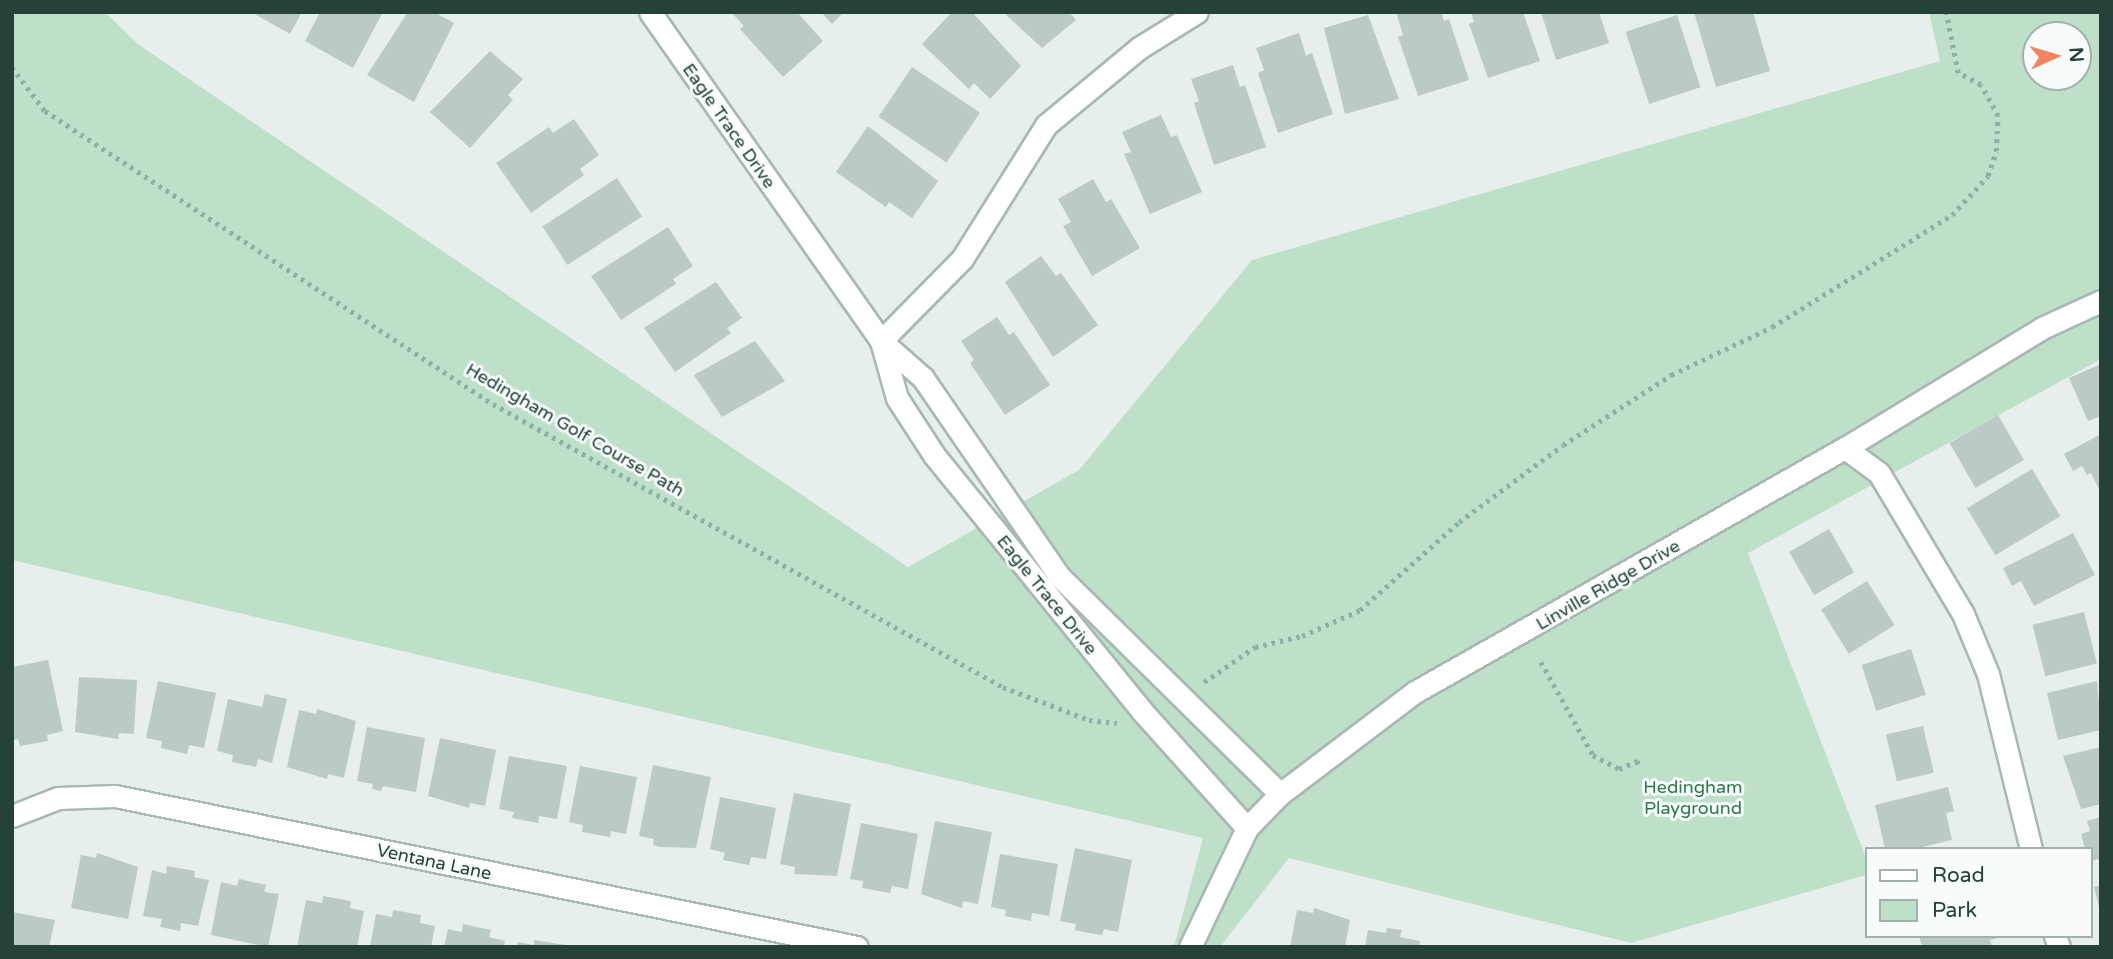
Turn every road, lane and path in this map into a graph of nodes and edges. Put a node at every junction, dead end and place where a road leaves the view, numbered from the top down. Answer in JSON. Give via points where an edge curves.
{"nodes":[{"id":1,"x":1197,"y":12,"type":"edge"},
{"id":2,"x":1946,"y":12,"type":"edge"},
{"id":3,"x":652,"y":13,"type":"edge"},
{"id":4,"x":12,"y":67,"type":"edge"},
{"id":5,"x":2101,"y":301,"type":"edge"},
{"id":6,"x":881,"y":341,"type":"junction"},
{"id":7,"x":1845,"y":448,"type":"junction"},
{"id":8,"x":1541,"y":662,"type":"dead end"},
{"id":9,"x":1191,"y":688,"type":"dead end"},
{"id":10,"x":1128,"y":718,"type":"dead end"},
{"id":11,"x":1639,"y":765,"type":"dead end"},
{"id":12,"x":1280,"y":794,"type":"junction"},
{"id":13,"x":12,"y":816,"type":"edge"},
{"id":14,"x":1247,"y":828,"type":"junction"},
{"id":15,"x":2031,"y":847,"type":"edge"},
{"id":16,"x":857,"y":947,"type":"edge"},
{"id":17,"x":1190,"y":947,"type":"edge"}],
"edges":[{"from":1,"to":6,"type":"street","via":[[1139,48],[1046,125],[962,259]]},
{"from":2,"to":9,"type":"path","via":[[1958,73],[1981,85],[1998,116],[1996,151],[1988,176],[1952,215],[1772,327],[1671,375],[1563,445],[1460,522],[1360,610],[1302,636],[1255,647]]},
{"from":3,"to":6,"type":"street","name":"Eagle Trace Drive"},
{"from":4,"to":10,"type":"path","name":"Hedingham Golf Course Path","via":[[45,111],[494,404],[1003,687],[1089,720],[1114,725]]},
{"from":5,"to":7,"type":"street","name":"Linville Ridge Drive","via":[[2042,328]]},
{"from":6,"to":12,"type":"street","name":"Eagle Trace Drive","via":[[923,378],[1060,577]]},
{"from":6,"to":14,"type":"street","name":"Eagle Trace Drive","via":[[897,398],[934,455],[1141,710]]},
{"from":7,"to":12,"type":"street","name":"Linville Ridge Drive","via":[[1415,692]]},
{"from":7,"to":15,"type":"street","via":[[1879,473],[1916,528],[1963,614],[1988,674]]},
{"from":8,"to":11,"type":"path","via":[[1593,755],[1619,769],[1637,761]]},
{"from":12,"to":14,"type":"street","name":"Linville Ridge Drive"},
{"from":13,"to":16,"type":"street","name":"Ventana Lane","via":[[58,798],[115,796]]},
{"from":14,"to":17,"type":"street","name":"Linville Ridge Drive"}]}
